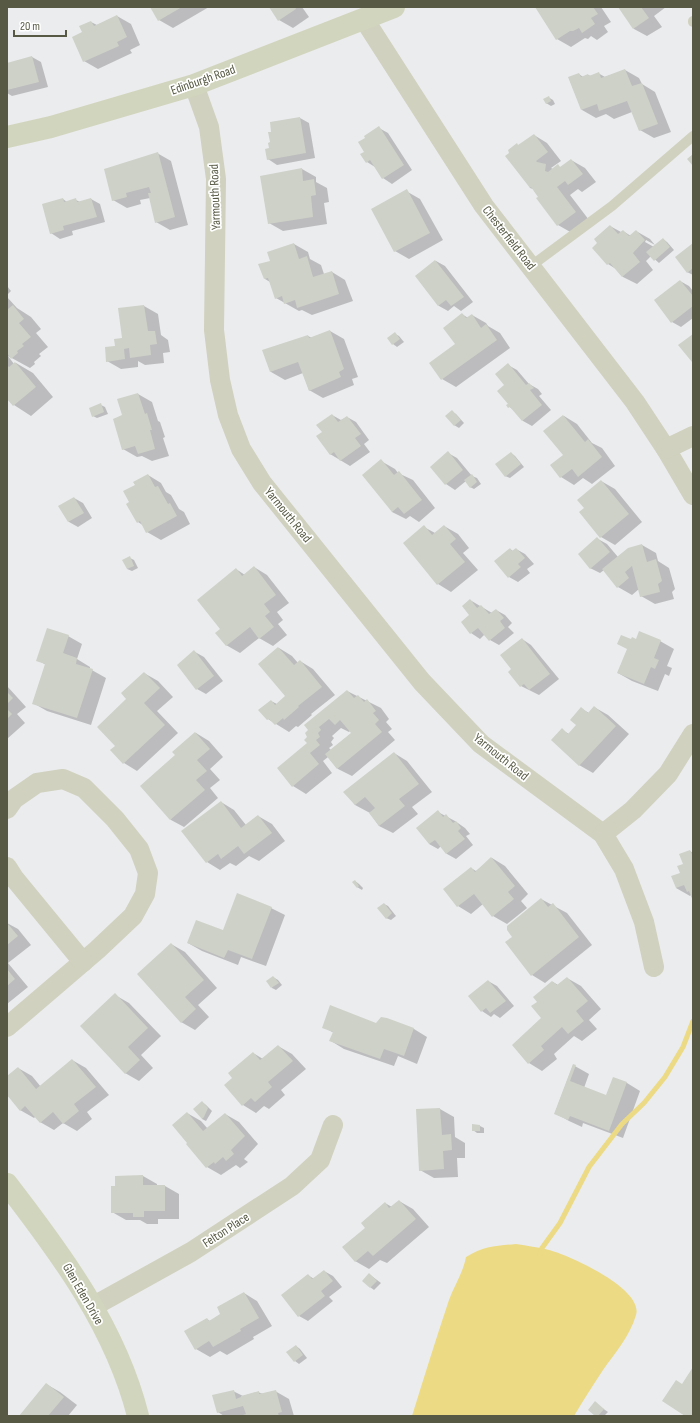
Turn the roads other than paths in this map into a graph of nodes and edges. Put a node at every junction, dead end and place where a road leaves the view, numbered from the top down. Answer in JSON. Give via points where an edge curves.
{"nodes":[{"id":1,"x":394,"y":7,"type":"edge"},
{"id":2,"x":364,"y":19,"type":"junction"},
{"id":3,"x":194,"y":85,"type":"junction"},
{"id":4,"x":693,"y":136,"type":"edge"},
{"id":5,"x":7,"y":137,"type":"edge"},
{"id":6,"x":531,"y":266,"type":"junction"},
{"id":7,"x":693,"y":436,"type":"edge"},
{"id":8,"x":666,"y":449,"type":"junction"},
{"id":9,"x":693,"y":495,"type":"edge"},
{"id":10,"x":693,"y":734,"type":"edge"},
{"id":11,"x":7,"y":809,"type":"edge"},
{"id":12,"x":603,"y":834,"type":"junction"},
{"id":13,"x":7,"y":867,"type":"edge"},
{"id":14,"x":83,"y":962,"type":"junction"},
{"id":15,"x":654,"y":967,"type":"dead end"},
{"id":16,"x":7,"y":1027,"type":"edge"},
{"id":17,"x":333,"y":1125,"type":"dead end"},
{"id":18,"x":7,"y":1184,"type":"edge"},
{"id":19,"x":92,"y":1307,"type":"junction"},
{"id":20,"x":138,"y":1416,"type":"edge"}],
"edges":[{"from":1,"to":2,"type":"street","name":"Edinburgh Road"},
{"from":2,"to":3,"type":"street","name":"Edinburgh Road"},
{"from":2,"to":6,"type":"street","name":"Chesterfield Road","via":[[484,206]]},
{"from":3,"to":5,"type":"street","name":"Edinburgh Road","via":[[51,127]]},
{"from":3,"to":12,"type":"street","name":"Yarmouth Road","via":[[209,127],[216,179],[214,330],[220,380],[228,415],[240,449],[262,483],[422,682],[481,744]]},
{"from":4,"to":6,"type":"lane","via":[[612,206]]},
{"from":6,"to":8,"type":"street","name":"Chesterfield Road","via":[[635,402]]},
{"from":7,"to":8,"type":"street"},
{"from":8,"to":9,"type":"street"},
{"from":10,"to":12,"type":"street","via":[[668,774],[633,810]]},
{"from":11,"to":14,"type":"street","via":[[14,799],[37,783],[63,779],[84,788],[115,819],[139,849],[148,873],[145,894],[133,916]]},
{"from":12,"to":15,"type":"street","name":"Yarmouth Road","via":[[624,869],[644,922]]},
{"from":13,"to":14,"type":"street"},
{"from":14,"to":16,"type":"street"},
{"from":17,"to":19,"type":"street","name":"Felton Place","via":[[320,1160],[292,1186],[191,1252]]},
{"from":18,"to":19,"type":"street","name":"Glen Eden Drive","via":[[72,1272]]},
{"from":19,"to":20,"type":"street","name":"Glen Eden Drive","via":[[123,1370]]}]}
